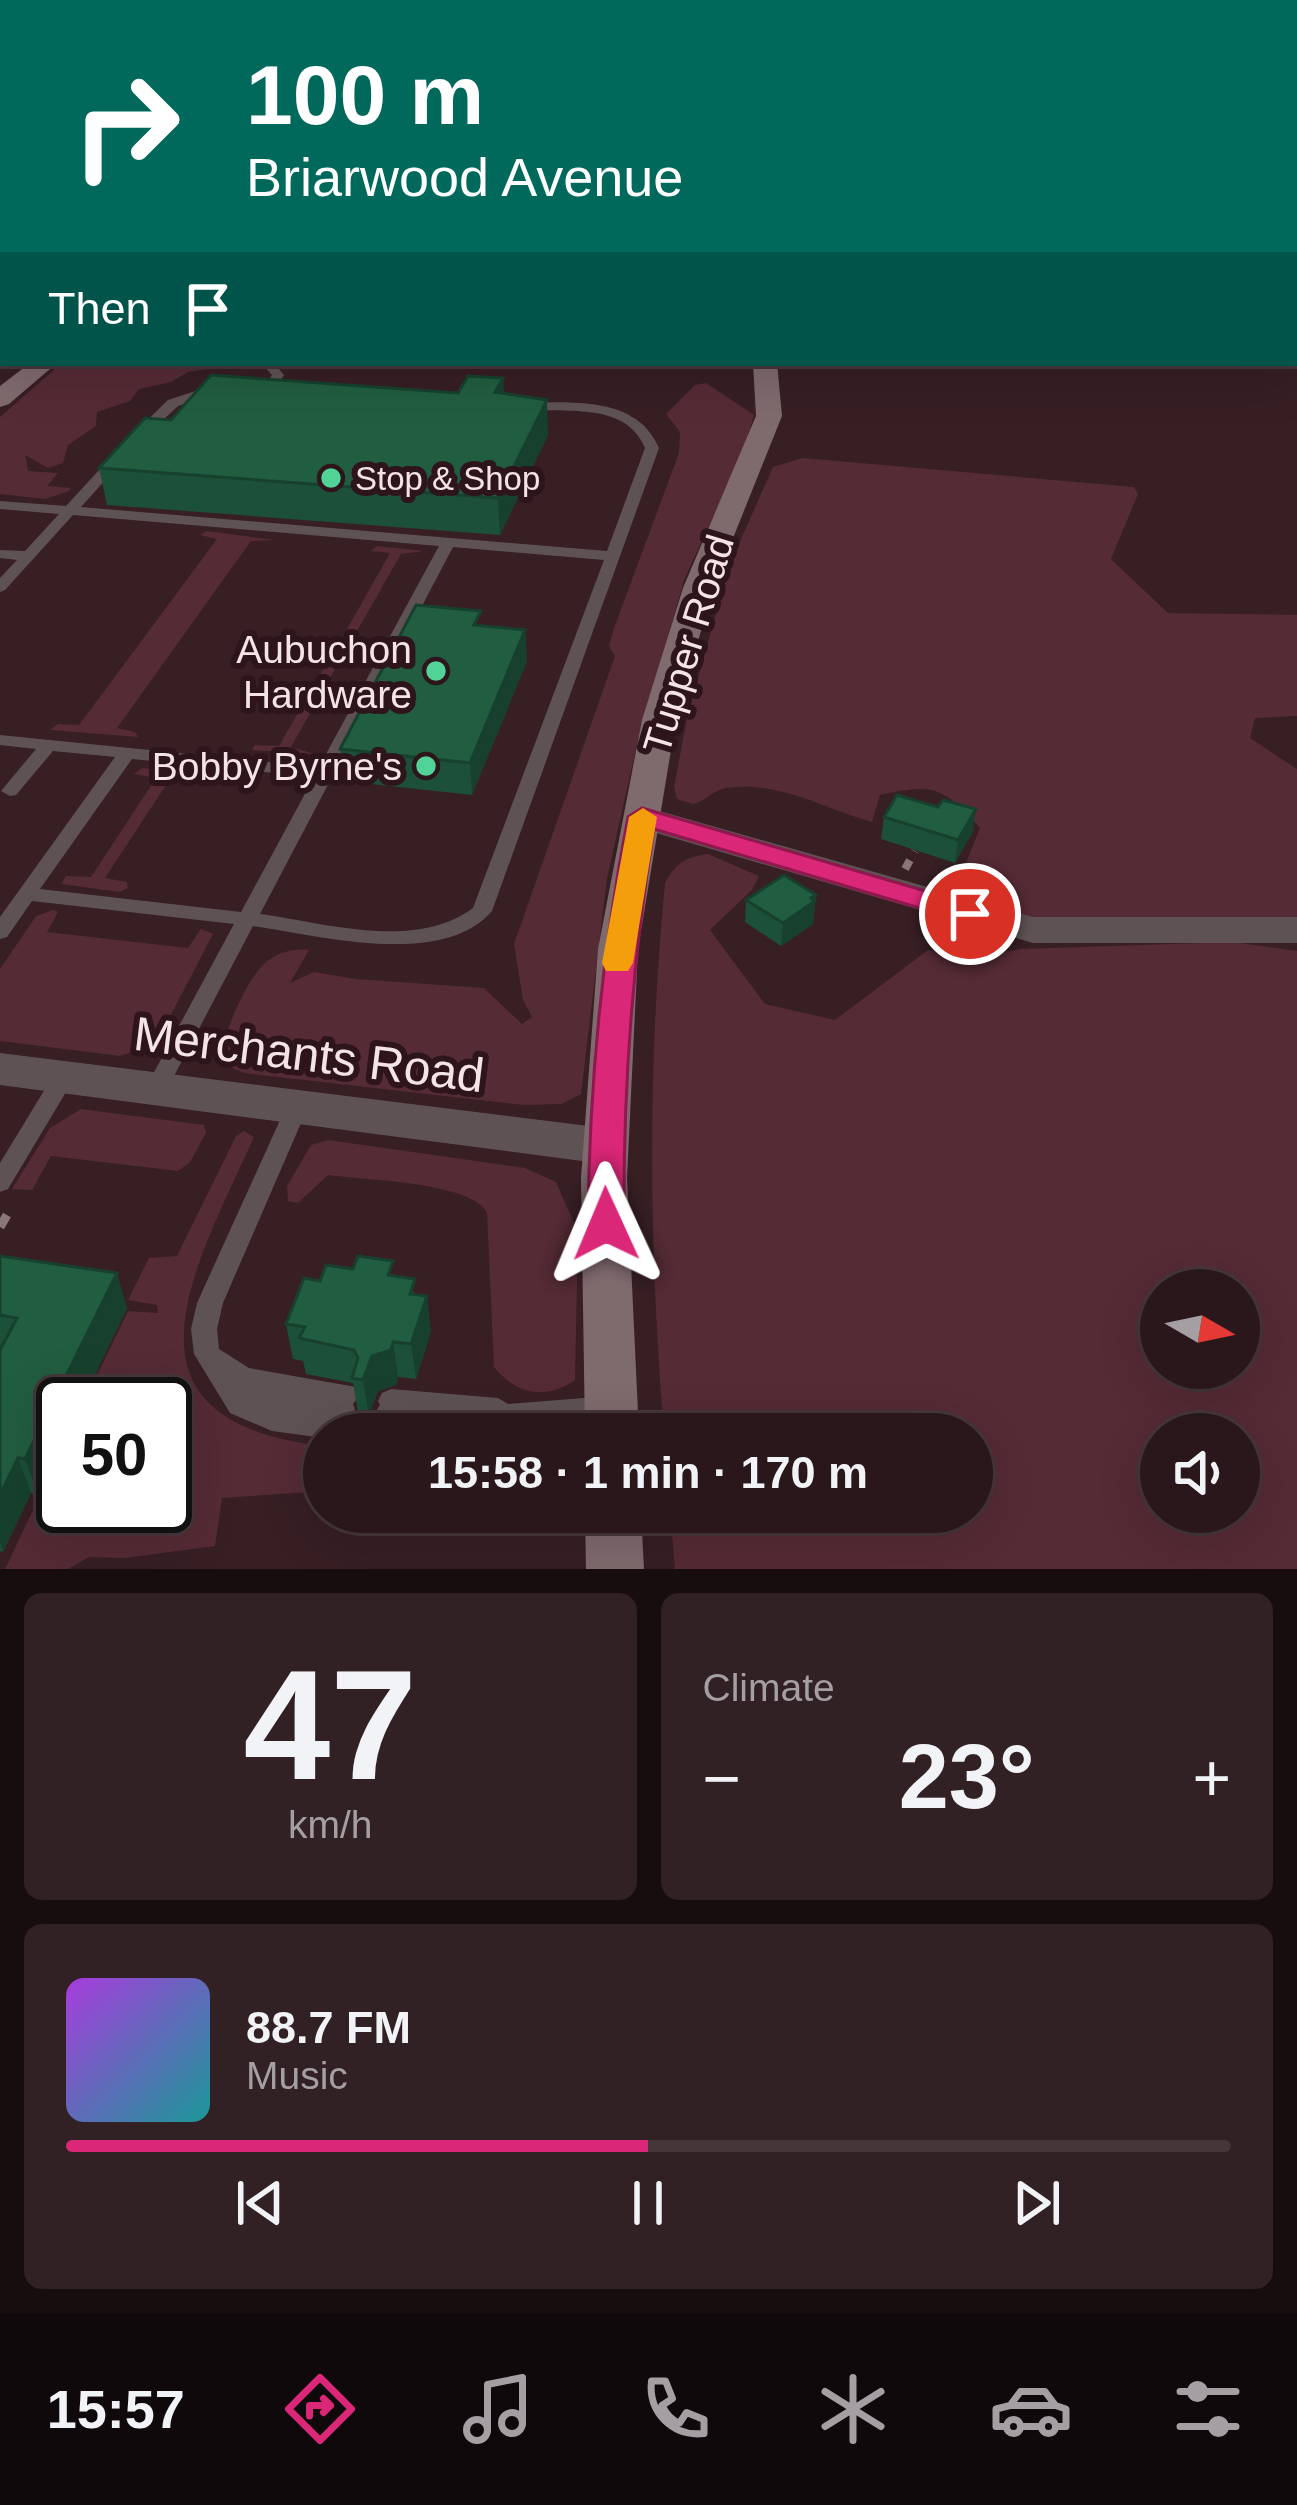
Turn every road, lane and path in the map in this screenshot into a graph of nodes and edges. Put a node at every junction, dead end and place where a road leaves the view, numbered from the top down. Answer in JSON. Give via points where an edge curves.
{"nodes":[{"id":1,"x":40,"y":366,"type":"edge"},
{"id":2,"x":270,"y":366,"type":"edge"},
{"id":3,"x":765,"y":366,"type":"edge"},
{"id":4,"x":231,"y":386,"type":"edge"},
{"id":5,"x":248,"y":387,"type":"edge"},
{"id":6,"x":269,"y":388,"type":"junction"},
{"id":7,"x":292,"y":390,"type":"edge"},
{"id":8,"x":0,"y":399,"type":"edge"},
{"id":9,"x":499,"y":404,"type":"edge"},
{"id":10,"x":0,"y":505,"type":"edge"},
{"id":11,"x":69,"y":511,"type":"junction"},
{"id":12,"x":448,"y":542,"type":"junction"},
{"id":13,"x":0,"y":554,"type":"edge"},
{"id":14,"x":28,"y":556,"type":"junction"},
{"id":15,"x":614,"y":556,"type":"junction"},
{"id":16,"x":0,"y":586,"type":"edge"},
{"id":17,"x":0,"y":740,"type":"edge"},
{"id":18,"x":48,"y":745,"type":"junction"},
{"id":19,"x":127,"y":753,"type":"junction"},
{"id":20,"x":324,"y":773,"type":"junction"},
{"id":21,"x":4,"y":796,"type":"edge"},
{"id":22,"x":642,"y":817,"type":"junction"},
{"id":23,"x":27,"y":894,"type":"junction"},
{"id":24,"x":247,"y":919,"type":"junction"},
{"id":25,"x":3,"y":924,"type":"edge"},
{"id":26,"x":1297,"y":930,"type":"edge"},
{"id":27,"x":0,"y":1070,"type":"edge"},
{"id":28,"x":64,"y":1077,"type":"junction"},
{"id":29,"x":156,"y":1089,"type":"junction"},
{"id":30,"x":296,"y":1107,"type":"junction"},
{"id":31,"x":605,"y":1146,"type":"junction"},
{"id":32,"x":0,"y":1183,"type":"edge"},
{"id":33,"x":7,"y":1215,"type":"dead end"},
{"id":34,"x":0,"y":1227,"type":"edge"},
{"id":35,"x":210,"y":1360,"type":"junction"},
{"id":36,"x":345,"y":1402,"type":"dead end"},
{"id":37,"x":611,"y":1413,"type":"edge"},
{"id":38,"x":303,"y":1417,"type":"edge"},
{"id":39,"x":614,"y":1533,"type":"edge"},
{"id":40,"x":615,"y":1569,"type":"edge"}],
"edges":[{"from":1,"to":8,"type":"main road"},
{"from":2,"to":6,"type":"lane","via":[[278,375]]},
{"from":3,"to":22,"type":"main road","name":"Tupper Road","via":[[769,416],[698,588],[659,719]]},
{"from":4,"to":11,"type":"lane","via":[[164,409]]},
{"from":5,"to":6,"type":"lane"},
{"from":6,"to":7,"type":"lane"},
{"from":9,"to":15,"type":"lane","via":[[607,413],[637,422],[650,438]]},
{"from":10,"to":11,"type":"lane"},
{"from":11,"to":12,"type":"lane"},
{"from":11,"to":14,"type":"lane"},
{"from":12,"to":15,"type":"lane"},
{"from":12,"to":20,"type":"lane"},
{"from":13,"to":14,"type":"lane"},
{"from":14,"to":16,"type":"lane"},
{"from":15,"to":24,"type":"lane","via":[[476,918],[424,938]]},
{"from":17,"to":18,"type":"lane"},
{"from":18,"to":19,"type":"lane"},
{"from":18,"to":21,"type":"lane"},
{"from":19,"to":20,"type":"lane"},
{"from":19,"to":23,"type":"lane"},
{"from":20,"to":24,"type":"lane"},
{"from":22,"to":26,"type":"street","via":[[1033,930]]},
{"from":22,"to":31,"type":"main road","name":"Tupper Road","via":[[618,949]]},
{"from":23,"to":24,"type":"lane"},
{"from":23,"to":25,"type":"lane"},
{"from":24,"to":29,"type":"lane"},
{"from":27,"to":28,"type":"street","name":"Merchants Road"},
{"from":28,"to":29,"type":"street","name":"Merchants Road"},
{"from":28,"to":32,"type":"lane"},
{"from":29,"to":30,"type":"street","name":"Merchants Road"},
{"from":30,"to":31,"type":"street","name":"Merchants Road"},
{"from":30,"to":35,"type":"lane","via":[[210,1303]]},
{"from":31,"to":37,"type":"main road","name":"Tupper Road"},
{"from":33,"to":34,"type":"path"},
{"from":35,"to":36,"type":"lane","via":[[260,1400]]},
{"from":35,"to":38,"type":"lane","via":[[228,1394],[252,1414]]},
{"from":39,"to":40,"type":"main road"}]}
